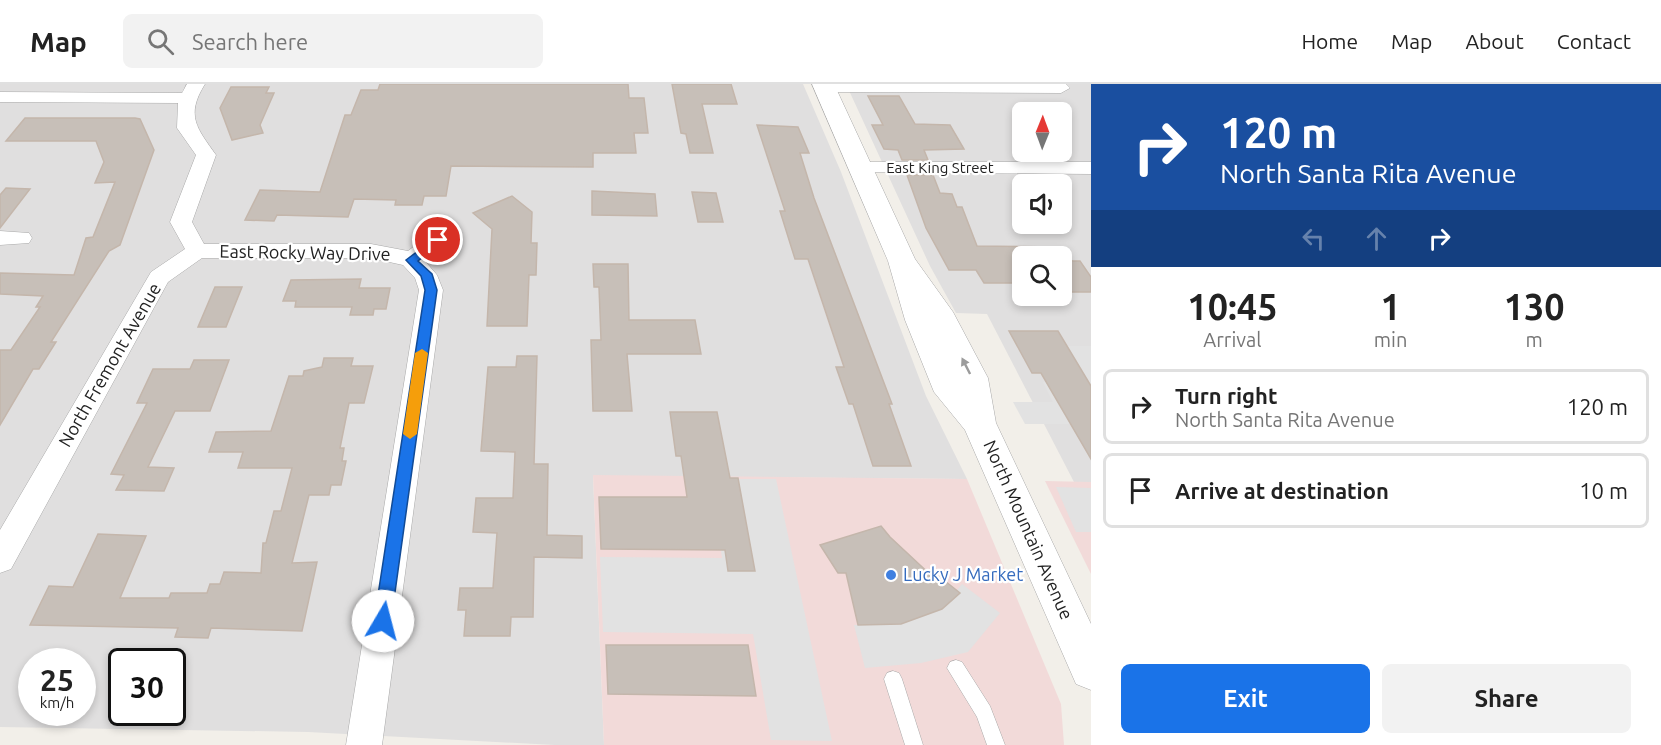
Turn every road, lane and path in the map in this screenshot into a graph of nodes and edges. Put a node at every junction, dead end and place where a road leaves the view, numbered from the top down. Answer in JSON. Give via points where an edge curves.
{"nodes":[{"id":1,"x":824,"y":86,"type":"edge"},
{"id":2,"x":1061,"y":88,"type":"dead end"},
{"id":3,"x":191,"y":91,"type":"edge"},
{"id":4,"x":0,"y":97,"type":"edge"},
{"id":5,"x":861,"y":168,"type":"junction"},
{"id":6,"x":1091,"y":168,"type":"edge"},
{"id":7,"x":438,"y":240,"type":"dead end"},
{"id":8,"x":197,"y":251,"type":"junction"},
{"id":9,"x":411,"y":260,"type":"junction"},
{"id":10,"x":0,"y":559,"type":"edge"},
{"id":11,"x":956,"y":668,"type":"dead end"},
{"id":12,"x":1091,"y":670,"type":"edge"},
{"id":13,"x":893,"y":679,"type":"dead end"},
{"id":14,"x":364,"y":745,"type":"edge"},
{"id":15,"x":914,"y":745,"type":"edge"},
{"id":16,"x":996,"y":745,"type":"edge"}],
"edges":[{"from":1,"to":2,"type":"street"},
{"from":1,"to":5,"type":"street","name":"North Mountain Avenue"},
{"from":3,"to":4,"type":"street"},
{"from":3,"to":8,"type":"street","via":[[186,128],[206,155],[181,222]]},
{"from":5,"to":6,"type":"street","name":"East King Street"},
{"from":5,"to":12,"type":"street","name":"North Mountain Avenue","via":[[902,261],[920,320],[950,392],[979,423]]},
{"from":7,"to":9,"type":"street"},
{"from":8,"to":9,"type":"street","name":"East Rocky Way Drive","via":[[371,252]]},
{"from":8,"to":10,"type":"street","name":"North Fremont Avenue","via":[[159,277]]},
{"from":9,"to":14,"type":"street","via":[[426,274],[431,290]]},
{"from":11,"to":16,"type":"lane","via":[[984,712]]},
{"from":13,"to":15,"type":"lane"}]}
